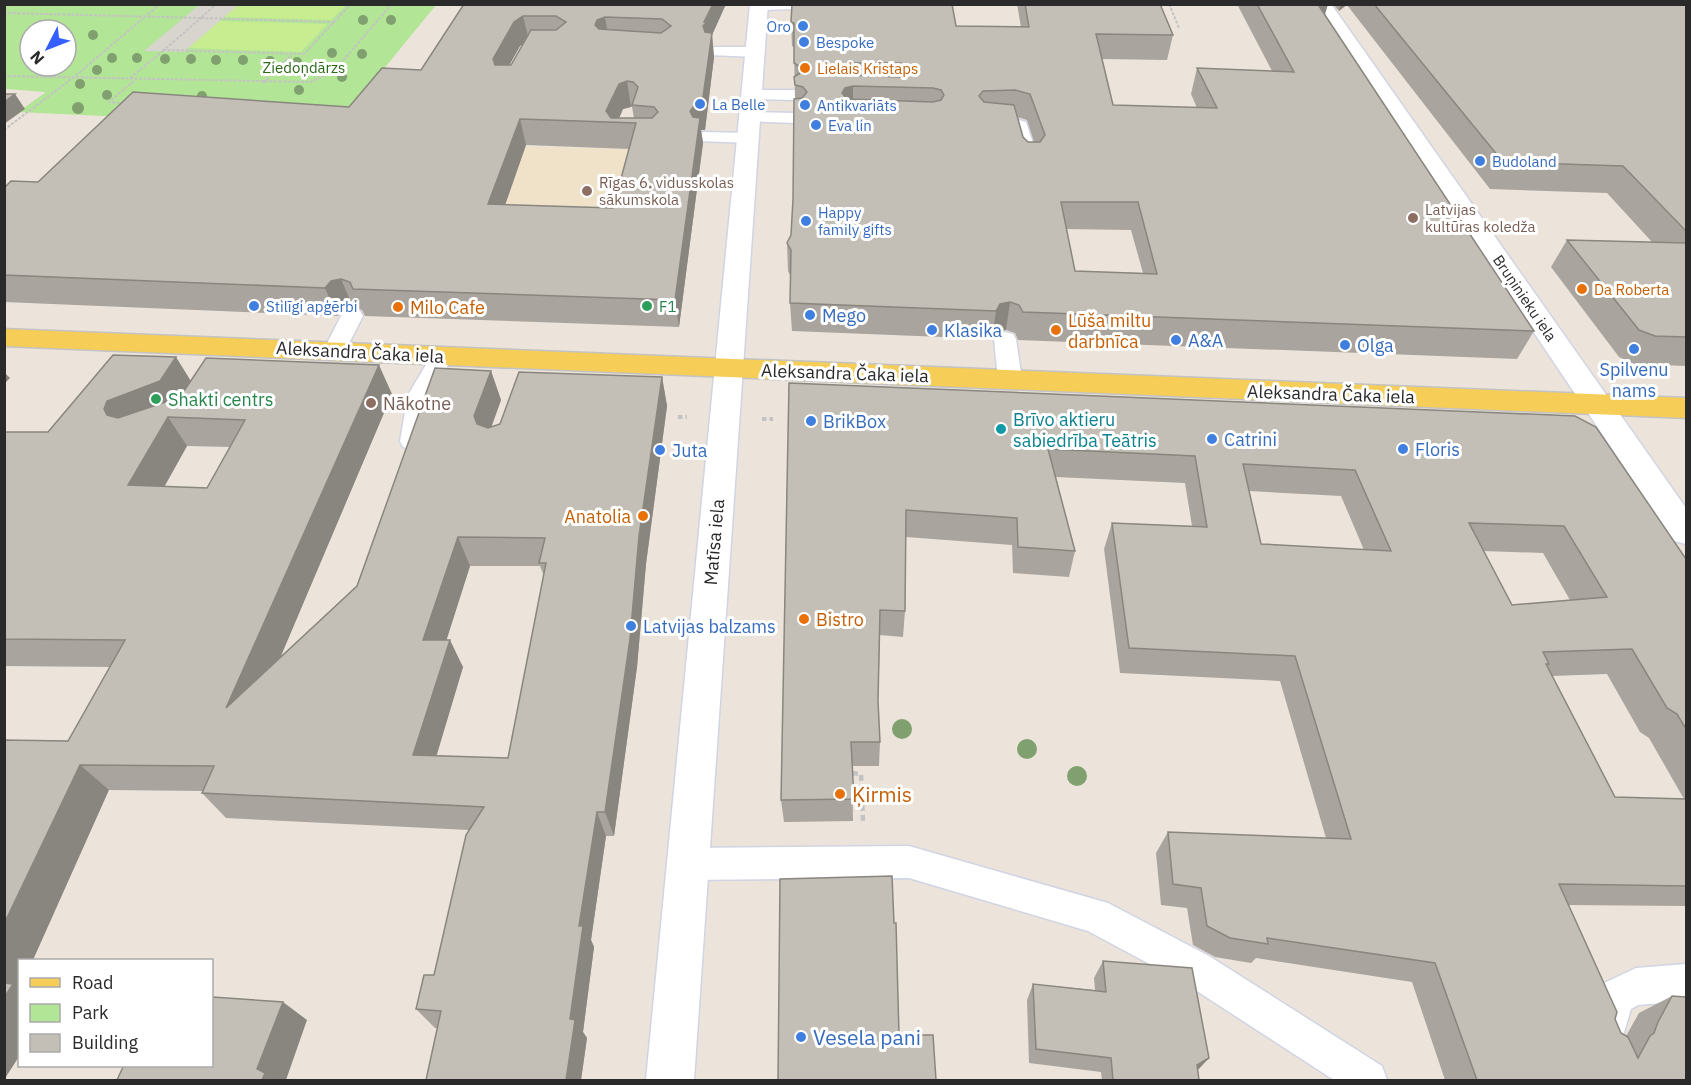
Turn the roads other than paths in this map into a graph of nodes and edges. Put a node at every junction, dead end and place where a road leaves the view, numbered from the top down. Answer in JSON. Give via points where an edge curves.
{"nodes":[{"id":1,"x":1322,"y":4,"type":"edge"},
{"id":2,"x":759,"y":5,"type":"edge"},
{"id":3,"x":796,"y":5,"type":"edge"},
{"id":4,"x":715,"y":52,"type":"dead end"},
{"id":5,"x":756,"y":52,"type":"junction"},
{"id":6,"x":796,"y":95,"type":"edge"},
{"id":7,"x":751,"y":116,"type":"junction"},
{"id":8,"x":796,"y":118,"type":"edge"},
{"id":9,"x":988,"y":122,"type":"edge"},
{"id":10,"x":704,"y":137,"type":"edge"},
{"id":11,"x":1030,"y":162,"type":"edge"},
{"id":12,"x":352,"y":316,"type":"edge"},
{"id":13,"x":4,"y":337,"type":"edge"},
{"id":14,"x":1005,"y":339,"type":"edge"},
{"id":15,"x":334,"y":351,"type":"junction"},
{"id":16,"x":442,"y":356,"type":"junction"},
{"id":17,"x":730,"y":368,"type":"junction"},
{"id":18,"x":1010,"y":380,"type":"junction"},
{"id":19,"x":1598,"y":405,"type":"junction"},
{"id":20,"x":1686,"y":408,"type":"edge"},
{"id":21,"x":412,"y":441,"type":"edge"},
{"id":22,"x":1686,"y":532,"type":"edge"},
{"id":23,"x":687,"y":864,"type":"junction"},
{"id":24,"x":1686,"y":983,"type":"edge"},
{"id":25,"x":1605,"y":1035,"type":"edge"},
{"id":26,"x":670,"y":1080,"type":"edge"},
{"id":27,"x":1368,"y":1080,"type":"edge"}],
"edges":[{"from":1,"to":19,"type":"street","name":"Bruņinieku iela"},
{"from":2,"to":3,"type":"lane"},
{"from":2,"to":5,"type":"street","name":"Matīsa iela"},
{"from":4,"to":5,"type":"lane"},
{"from":5,"to":7,"type":"street","name":"Matīsa iela"},
{"from":6,"to":7,"type":"lane"},
{"from":7,"to":8,"type":"lane"},
{"from":7,"to":10,"type":"lane"},
{"from":7,"to":17,"type":"street","name":"Matīsa iela"},
{"from":9,"to":11,"type":"lane","via":[[1020,126]]},
{"from":12,"to":15,"type":"lane"},
{"from":13,"to":15,"type":"main road","name":"Aleksandra Čaka iela","via":[[229,356]]},
{"from":14,"to":18,"type":"lane"},
{"from":15,"to":16,"type":"main road","name":"Aleksandra Čaka iela"},
{"from":16,"to":17,"type":"main road","name":"Aleksandra Čaka iela","via":[[525,371]]},
{"from":16,"to":21,"type":"lane","via":[[420,395]]},
{"from":17,"to":18,"type":"main road","name":"Aleksandra Čaka iela"},
{"from":17,"to":23,"type":"street","name":"Matīsa iela"},
{"from":18,"to":19,"type":"main road","name":"Aleksandra Čaka iela"},
{"from":19,"to":20,"type":"main road","name":"Aleksandra Čaka iela"},
{"from":19,"to":22,"type":"street","name":"Bruņinieku iela"},
{"from":23,"to":26,"type":"street","name":"Matīsa iela"},
{"from":23,"to":27,"type":"lane","via":[[909,862],[1095,915],[1196,969]]},
{"from":24,"to":25,"type":"lane","via":[[1636,987],[1615,997]]}]}
